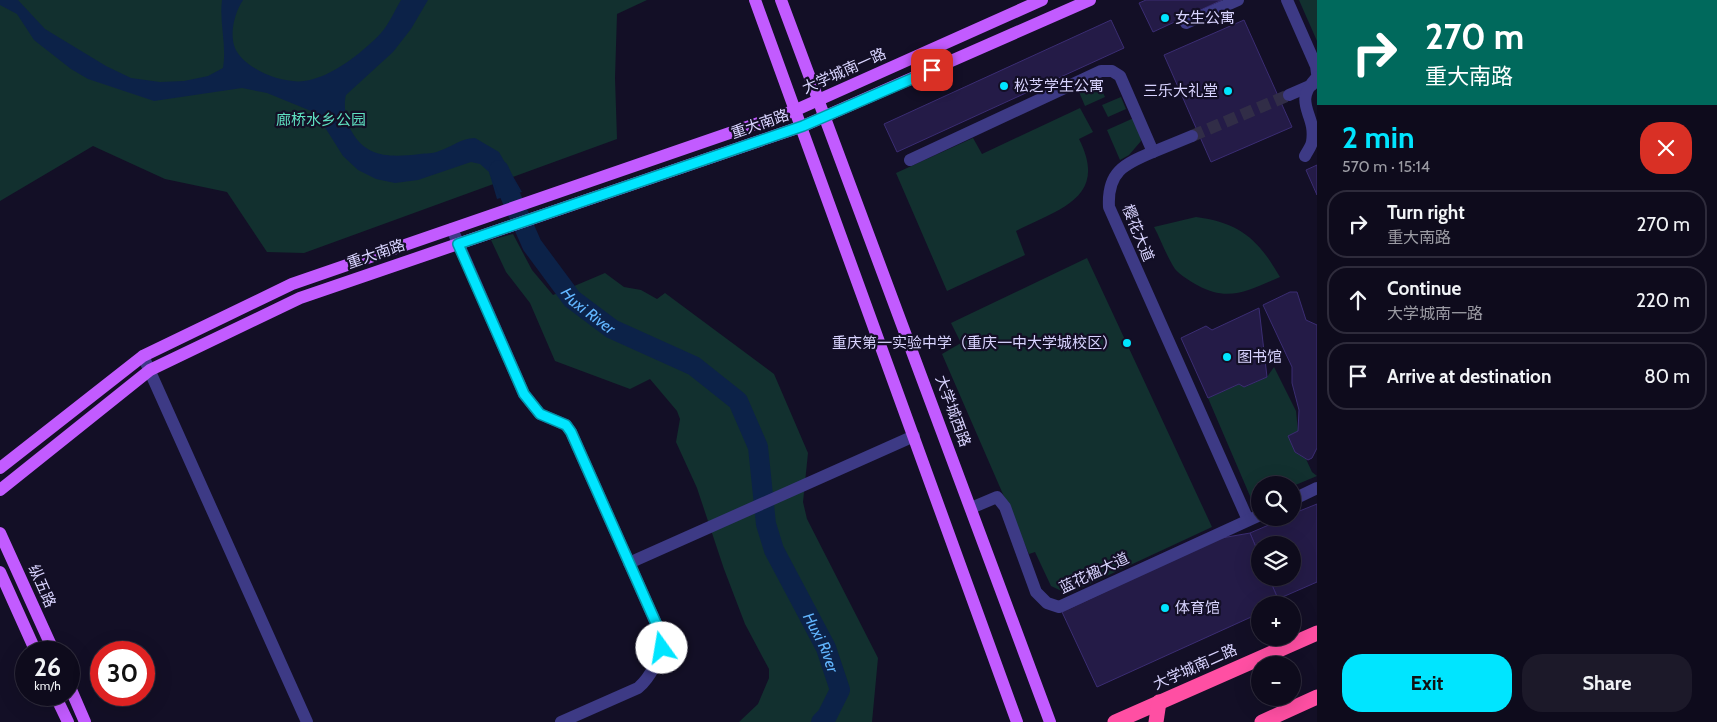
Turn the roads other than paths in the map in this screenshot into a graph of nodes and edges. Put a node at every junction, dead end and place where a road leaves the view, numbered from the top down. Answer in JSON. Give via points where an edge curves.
{"nodes":[{"id":1,"x":755,"y":0,"type":"edge"},
{"id":2,"x":781,"y":0,"type":"edge"},
{"id":3,"x":1042,"y":0,"type":"edge"},
{"id":4,"x":1090,"y":0,"type":"edge"},
{"id":5,"x":1238,"y":0,"type":"edge"},
{"id":6,"x":1286,"y":0,"type":"edge"},
{"id":7,"x":1186,"y":23,"type":"dead end"},
{"id":8,"x":1317,"y":75,"type":"edge"},
{"id":9,"x":1312,"y":85,"type":"edge"},
{"id":10,"x":1289,"y":95,"type":"tunnel mouth"},
{"id":11,"x":820,"y":100,"type":"junction"},
{"id":12,"x":796,"y":110,"type":"junction"},
{"id":13,"x":826,"y":116,"type":"junction"},
{"id":14,"x":803,"y":126,"type":"junction"},
{"id":15,"x":1192,"y":136,"type":"tunnel mouth"},
{"id":16,"x":1153,"y":152,"type":"junction"},
{"id":17,"x":1305,"y":156,"type":"dead end"},
{"id":18,"x":910,"y":160,"type":"dead end"},
{"id":19,"x":452,"y":229,"type":"junction"},
{"id":20,"x":458,"y":244,"type":"junction"},
{"id":21,"x":143,"y":356,"type":"junction"},
{"id":22,"x":150,"y":370,"type":"junction"},
{"id":23,"x":914,"y":436,"type":"junction"},
{"id":24,"x":0,"y":468,"type":"edge"},
{"id":25,"x":1317,"y":488,"type":"edge"},
{"id":26,"x":0,"y":490,"type":"edge"},
{"id":27,"x":1301,"y":496,"type":"edge"},
{"id":28,"x":971,"y":508,"type":"junction"},
{"id":29,"x":1251,"y":511,"type":"edge"},
{"id":30,"x":1251,"y":518,"type":"edge"},
{"id":31,"x":0,"y":533,"type":"edge"},
{"id":32,"x":629,"y":563,"type":"junction"},
{"id":33,"x":0,"y":572,"type":"edge"},
{"id":34,"x":1317,"y":633,"type":"edge"},
{"id":35,"x":31,"y":641,"type":"edge"},
{"id":36,"x":49,"y":641,"type":"edge"},
{"id":37,"x":1317,"y":697,"type":"edge"},
{"id":38,"x":1158,"y":702,"type":"junction"},
{"id":39,"x":61,"y":706,"type":"edge"},
{"id":40,"x":78,"y":706,"type":"edge"},
{"id":41,"x":568,"y":721,"type":"edge"},
{"id":42,"x":68,"y":722,"type":"edge"},
{"id":43,"x":85,"y":722,"type":"edge"},
{"id":44,"x":307,"y":722,"type":"edge"},
{"id":45,"x":1017,"y":722,"type":"edge"},
{"id":46,"x":1050,"y":722,"type":"edge"},
{"id":47,"x":1115,"y":722,"type":"edge"},
{"id":48,"x":1156,"y":722,"type":"edge"},
{"id":49,"x":1262,"y":722,"type":"edge"}],
"edges":[{"from":1,"to":12,"type":"main road"},
{"from":2,"to":11,"type":"main road","name":"大学城西路"},
{"from":3,"to":11,"type":"main road","name":"大学城南一路"},
{"from":4,"to":13,"type":"main road"},
{"from":5,"to":7,"type":"street"},
{"from":6,"to":8,"type":"street","via":[[1316,66]]},
{"from":8,"to":9,"type":"street"},
{"from":9,"to":10,"type":"street"},
{"from":9,"to":17,"type":"street","via":[[1304,99],[1312,128],[1312,142]]},
{"from":11,"to":12,"type":"main road","name":"大学城南一路"},
{"from":11,"to":13,"type":"main road","name":"大学城西路"},
{"from":12,"to":14,"type":"main road"},
{"from":12,"to":19,"type":"main road","name":"重大南路"},
{"from":13,"to":14,"type":"main road"},
{"from":13,"to":28,"type":"main road","name":"大学城西路"},
{"from":14,"to":20,"type":"main road","name":"重大南路"},
{"from":14,"to":23,"type":"main road"},
{"from":15,"to":16,"type":"street","name":"樱花大道"},
{"from":16,"to":18,"type":"street","via":[[1129,92],[1120,76],[1112,70],[1102,71]]},
{"from":16,"to":29,"type":"street","name":"樱花大道","via":[[1117,173],[1108,190],[1109,207]]},
{"from":19,"to":20,"type":"street"},
{"from":19,"to":21,"type":"main road","name":"重大南路","via":[[292,284]]},
{"from":20,"to":22,"type":"main road","name":"重大南路","via":[[300,298]]},
{"from":20,"to":32,"type":"street","via":[[524,394],[540,414],[566,425]]},
{"from":21,"to":22,"type":"street"},
{"from":21,"to":24,"type":"main road","name":"重大南路"},
{"from":22,"to":26,"type":"main road","name":"重大南路"},
{"from":22,"to":44,"type":"street"},
{"from":23,"to":32,"type":"street"},
{"from":23,"to":45,"type":"main road"},
{"from":25,"to":27,"type":"street"},
{"from":28,"to":30,"type":"street","name":"蓝花楹大道","via":[[997,497],[1005,507],[1036,592],[1047,603],[1059,607]]},
{"from":28,"to":46,"type":"main road","name":"大学城西路"},
{"from":31,"to":36,"type":"main road","name":"纵五路"},
{"from":32,"to":41,"type":"street","via":[[663,639],[662,648],[647,681],[638,688]]},
{"from":33,"to":35,"type":"main road"},
{"from":34,"to":38,"type":"highway","name":"大学城南二路"},
{"from":37,"to":49,"type":"highway"},
{"from":38,"to":47,"type":"highway","name":"大学城南二路"},
{"from":38,"to":48,"type":"highway"},
{"from":39,"to":42,"type":"main road"},
{"from":40,"to":43,"type":"main road"}]}
